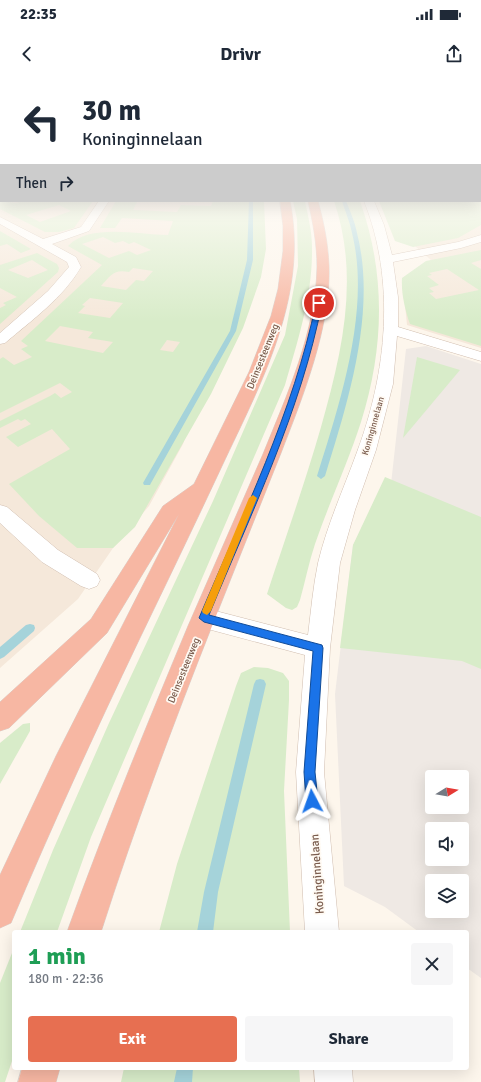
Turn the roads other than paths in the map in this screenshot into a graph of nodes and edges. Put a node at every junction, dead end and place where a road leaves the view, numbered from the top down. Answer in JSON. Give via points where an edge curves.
{"nodes":[{"id":1,"x":17,"y":229,"type":"edge"},
{"id":2,"x":85,"y":229,"type":"edge"},
{"id":3,"x":289,"y":229,"type":"edge"},
{"id":4,"x":320,"y":229,"type":"edge"},
{"id":5,"x":380,"y":229,"type":"edge"},
{"id":6,"x":481,"y":238,"type":"edge"},
{"id":7,"x":44,"y":243,"type":"junction"},
{"id":8,"x":388,"y":260,"type":"junction"},
{"id":9,"x":391,"y":329,"type":"junction"},
{"id":10,"x":0,"y":340,"type":"edge"},
{"id":11,"x":481,"y":357,"type":"edge"},
{"id":12,"x":203,"y":487,"type":"junction"},
{"id":13,"x":0,"y":512,"type":"edge"},
{"id":14,"x":89,"y":580,"type":"dead end"},
{"id":15,"x":204,"y":618,"type":"junction"},
{"id":16,"x":318,"y":648,"type":"junction"},
{"id":17,"x":0,"y":719,"type":"edge"},
{"id":18,"x":0,"y":912,"type":"edge"},
{"id":19,"x":85,"y":930,"type":"edge"},
{"id":20,"x":322,"y":930,"type":"edge"},
{"id":21,"x":40,"y":1070,"type":"edge"},
{"id":22,"x":333,"y":1070,"type":"edge"},
{"id":23,"x":37,"y":1082,"type":"edge"},
{"id":24,"x":334,"y":1082,"type":"edge"}],
"edges":[{"from":1,"to":7,"type":"street"},
{"from":2,"to":7,"type":"street"},
{"from":3,"to":12,"type":"highway","name":"Deinsesteenweg","via":[[288,268],[282,301],[270,341]]},
{"from":4,"to":15,"type":"highway","name":"Deinsesteenweg","via":[[324,267],[310,345],[291,405]]},
{"from":5,"to":8,"type":"street","name":"Koninginnelaan"},
{"from":6,"to":8,"type":"street","via":[[461,245]]},
{"from":7,"to":10,"type":"street","via":[[72,260],[74,270],[58,288]]},
{"from":8,"to":9,"type":"street","name":"Koninginnelaan"},
{"from":9,"to":11,"type":"street"},
{"from":9,"to":16,"type":"street","name":"Koninginnelaan","via":[[385,384],[367,450],[329,563]]},
{"from":12,"to":17,"type":"highway","via":[[170,511],[99,626]]},
{"from":12,"to":18,"type":"highway","name":"Deinsesteenweg","via":[[82,732],[25,852]]},
{"from":13,"to":14,"type":"street","via":[[50,556]]},
{"from":15,"to":16,"type":"street"},
{"from":15,"to":19,"type":"highway","name":"Deinsesteenweg","via":[[104,872]]},
{"from":16,"to":20,"type":"street","name":"Koninginnelaan","via":[[310,772]]},
{"from":21,"to":23,"type":"highway"},
{"from":22,"to":24,"type":"street"}]}
